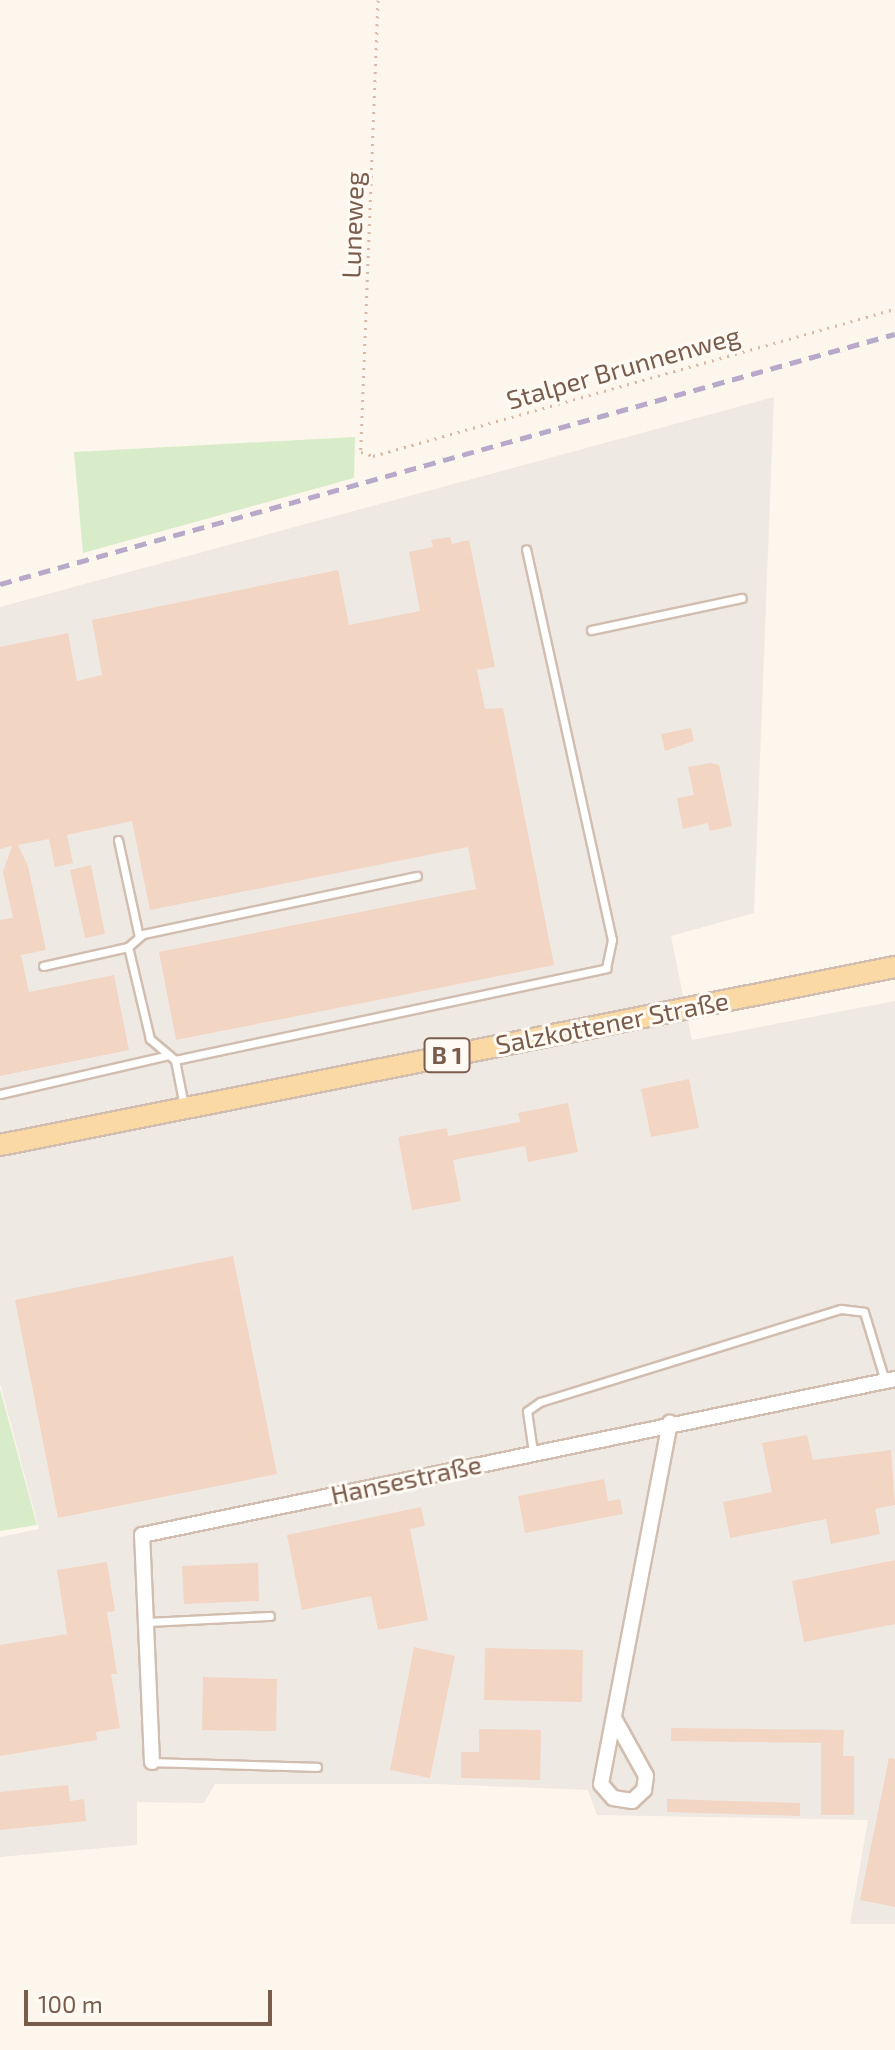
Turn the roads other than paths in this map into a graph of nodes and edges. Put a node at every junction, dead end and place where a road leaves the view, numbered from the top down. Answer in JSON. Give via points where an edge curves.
{"nodes":[{"id":1,"x":526,"y":549,"type":"dead end"},
{"id":2,"x":742,"y":598,"type":"dead end"},
{"id":3,"x":591,"y":630,"type":"dead end"},
{"id":4,"x":118,"y":840,"type":"dead end"},
{"id":5,"x":417,"y":876,"type":"dead end"},
{"id":6,"x":139,"y":937,"type":"junction"},
{"id":7,"x":128,"y":947,"type":"junction"},
{"id":8,"x":43,"y":966,"type":"dead end"},
{"id":9,"x":895,"y":967,"type":"edge"},
{"id":10,"x":172,"y":1058,"type":"junction"},
{"id":11,"x":0,"y":1094,"type":"edge"},
{"id":12,"x":185,"y":1108,"type":"junction"},
{"id":13,"x":0,"y":1145,"type":"edge"},
{"id":14,"x":890,"y":1380,"type":"edge"},
{"id":15,"x":670,"y":1423,"type":"junction"},
{"id":16,"x":533,"y":1452,"type":"junction"},
{"id":17,"x":270,"y":1616,"type":"dead end"},
{"id":18,"x":146,"y":1622,"type":"junction"},
{"id":19,"x":615,"y":1720,"type":"junction"},
{"id":20,"x":152,"y":1762,"type":"joint"},
{"id":21,"x":317,"y":1767,"type":"dead end"}],
"edges":[{"from":1,"to":10,"type":"lane","via":[[612,940],[606,968]]},
{"from":2,"to":3,"type":"lane"},
{"from":4,"to":6,"type":"lane"},
{"from":5,"to":6,"type":"lane"},
{"from":6,"to":7,"type":"lane"},
{"from":7,"to":8,"type":"lane"},
{"from":7,"to":10,"type":"lane","via":[[150,1039]]},
{"from":9,"to":12,"type":"main road","name":"Salzkottener Straße","number":"B 1"},
{"from":10,"to":11,"type":"lane"},
{"from":10,"to":12,"type":"lane"},
{"from":12,"to":13,"type":"main road","name":"Salzkottener Straße","number":"B 1"},
{"from":14,"to":15,"type":"street","name":"Hansestraße"},
{"from":14,"to":16,"type":"lane","via":[[864,1312],[841,1309],[540,1402],[527,1411]]},
{"from":15,"to":16,"type":"street","name":"Hansestraße"},
{"from":15,"to":19,"type":"street"},
{"from":16,"to":18,"type":"street","name":"Hansestraße","via":[[142,1535]]},
{"from":17,"to":18,"type":"lane"},
{"from":18,"to":20,"type":"street"},
{"from":19,"to":19,"type":"street","via":[[601,1784],[613,1798],[632,1801],[644,1790],[646,1776]]},
{"from":20,"to":21,"type":"lane"}]}
